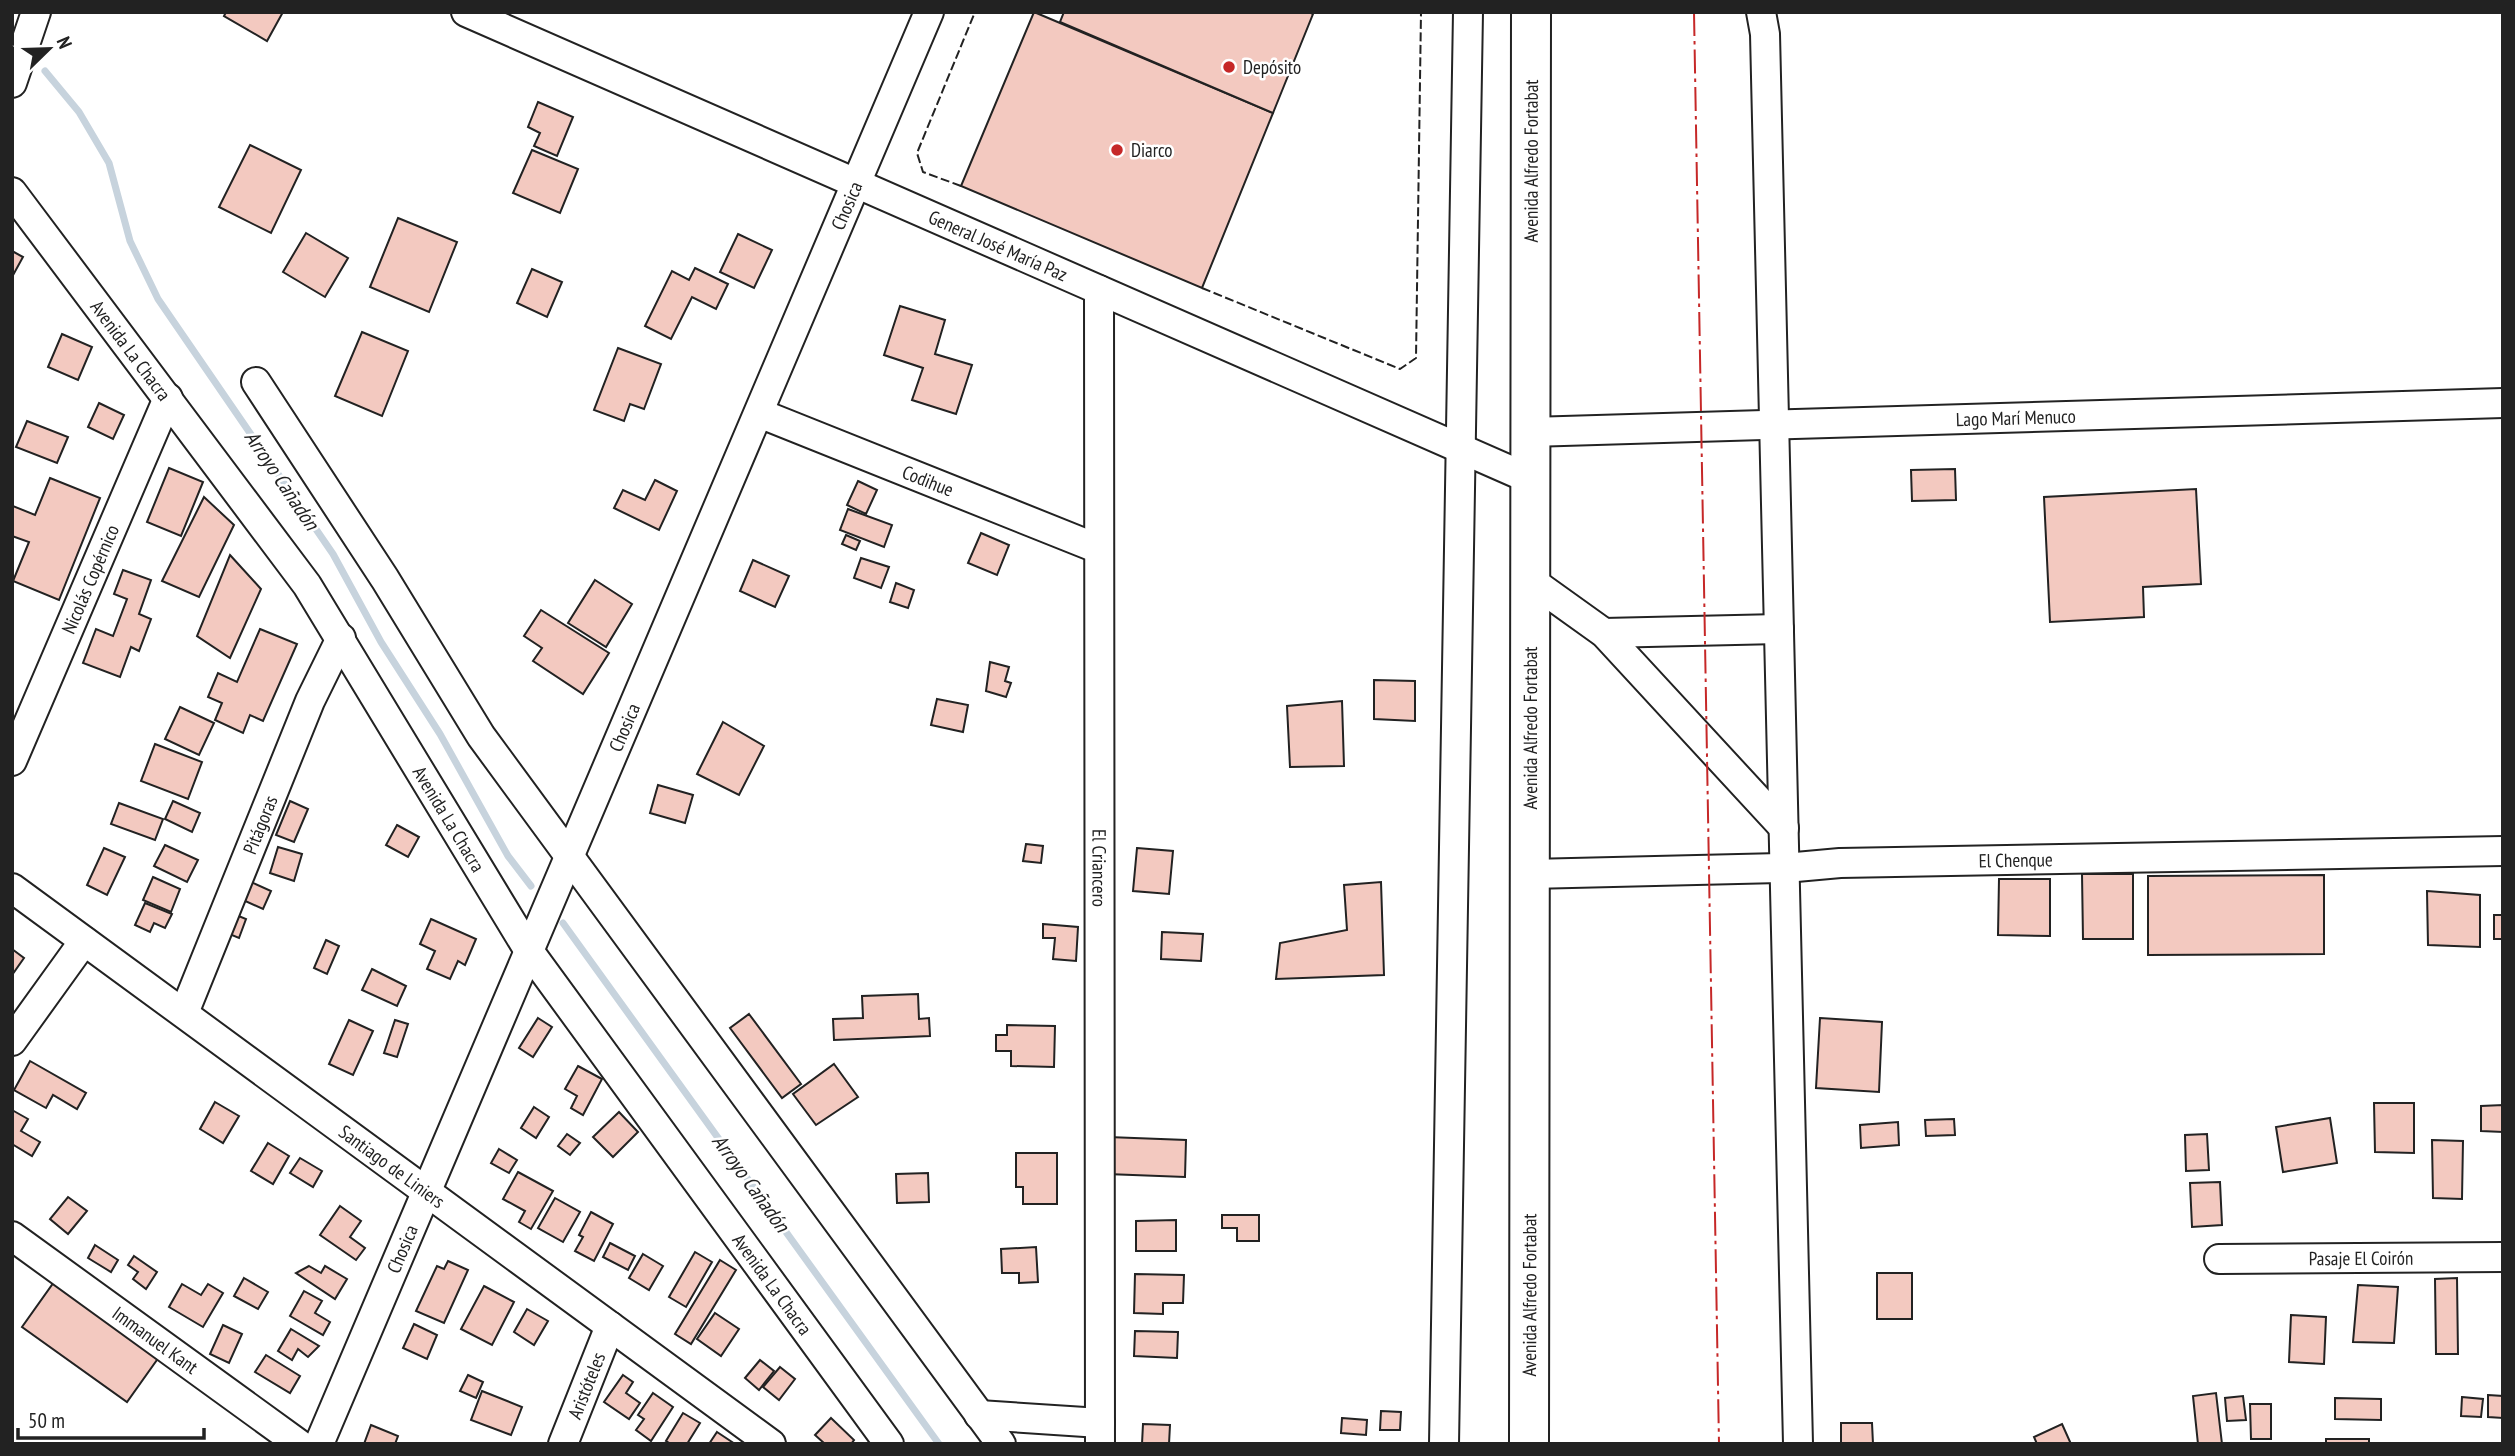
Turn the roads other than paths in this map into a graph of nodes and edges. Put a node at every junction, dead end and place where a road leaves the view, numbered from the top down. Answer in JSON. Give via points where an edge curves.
{"nodes":[{"id":1,"x":36,"y":12,"type":"edge"},
{"id":2,"x":466,"y":12,"type":"edge"},
{"id":3,"x":929,"y":12,"type":"edge"},
{"id":4,"x":1468,"y":12,"type":"edge"},
{"id":5,"x":1531,"y":12,"type":"edge"},
{"id":6,"x":1760,"y":12,"type":"edge"},
{"id":7,"x":12,"y":83,"type":"edge"},
{"id":8,"x":856,"y":183,"type":"junction"},
{"id":9,"x":12,"y":192,"type":"edge"},
{"id":10,"x":1099,"y":290,"type":"junction"},
{"id":11,"x":256,"y":382,"type":"dead end"},
{"id":12,"x":168,"y":398,"type":"junction"},
{"id":13,"x":2503,"y":403,"type":"edge"},
{"id":14,"x":759,"y":412,"type":"junction"},
{"id":15,"x":1774,"y":425,"type":"junction"},
{"id":16,"x":1530,"y":432,"type":"junction"},
{"id":17,"x":1458,"y":447,"type":"junction"},
{"id":18,"x":1530,"y":479,"type":"junction"},
{"id":19,"x":1099,"y":549,"type":"junction"},
{"id":20,"x":1530,"y":580,"type":"junction"},
{"id":21,"x":1779,"y":629,"type":"junction"},
{"id":22,"x":1604,"y":633,"type":"junction"},
{"id":23,"x":341,"y":638,"type":"junction"},
{"id":24,"x":12,"y":761,"type":"edge"},
{"id":25,"x":1784,"y":828,"type":"junction"},
{"id":26,"x":2503,"y":851,"type":"edge"},
{"id":27,"x":569,"y":857,"type":"junction"},
{"id":28,"x":1785,"y":868,"type":"junction"},
{"id":29,"x":1530,"y":874,"type":"junction"},
{"id":30,"x":12,"y":888,"type":"edge"},
{"id":31,"x":84,"y":941,"type":"junction"},
{"id":32,"x":529,"y":951,"type":"junction"},
{"id":33,"x":184,"y":1013,"type":"junction"},
{"id":34,"x":12,"y":1041,"type":"edge"},
{"id":35,"x":426,"y":1193,"type":"junction"},
{"id":36,"x":12,"y":1236,"type":"edge"},
{"id":37,"x":2503,"y":1256,"type":"edge"},
{"id":38,"x":2219,"y":1259,"type":"dead end"},
{"id":39,"x":610,"y":1326,"type":"junction"},
{"id":40,"x":979,"y":1415,"type":"junction"},
{"id":41,"x":1100,"y":1433,"type":"edge"},
{"id":42,"x":299,"y":1444,"type":"edge"},
{"id":43,"x":319,"y":1444,"type":"edge"},
{"id":44,"x":563,"y":1444,"type":"edge"},
{"id":45,"x":771,"y":1444,"type":"edge"},
{"id":46,"x":889,"y":1444,"type":"edge"},
{"id":47,"x":1001,"y":1444,"type":"edge"},
{"id":48,"x":1444,"y":1444,"type":"edge"},
{"id":49,"x":1529,"y":1444,"type":"edge"},
{"id":50,"x":1798,"y":1444,"type":"edge"}],
"edges":[{"from":1,"to":7,"type":"street"},
{"from":2,"to":8,"type":"street","name":"General José María Paz"},
{"from":3,"to":8,"type":"street","name":"Chosica"},
{"from":4,"to":17,"type":"street"},
{"from":5,"to":16,"type":"highway","name":"Avenida Alfredo Fortabat"},
{"from":6,"to":15,"type":"street","via":[[1765,34]]},
{"from":8,"to":10,"type":"street","name":"General José María Paz"},
{"from":8,"to":14,"type":"street","name":"Chosica"},
{"from":9,"to":12,"type":"street","name":"Avenida La Chacra"},
{"from":10,"to":17,"type":"street","name":"General José María Paz"},
{"from":10,"to":19,"type":"street","name":"El Criancero"},
{"from":11,"to":27,"type":"street","via":[[481,736]]},
{"from":12,"to":23,"type":"street","name":"Avenida La Chacra"},
{"from":12,"to":24,"type":"street","name":"Nicolás Copérnico"},
{"from":13,"to":15,"type":"street","name":"Lago Marí Menuco"},
{"from":14,"to":19,"type":"street","name":"Codihue"},
{"from":14,"to":27,"type":"street","name":"Chosica"},
{"from":15,"to":16,"type":"street","name":"Lago Marí Menuco"},
{"from":15,"to":21,"type":"street"},
{"from":16,"to":18,"type":"highway","name":"Avenida Alfredo Fortabat"},
{"from":17,"to":18,"type":"street","name":"General José María Paz"},
{"from":17,"to":48,"type":"street"},
{"from":18,"to":20,"type":"highway","name":"Avenida Alfredo Fortabat"},
{"from":19,"to":41,"type":"street","name":"El Criancero"},
{"from":20,"to":22,"type":"street"},
{"from":20,"to":29,"type":"highway","name":"Avenida Alfredo Fortabat"},
{"from":21,"to":22,"type":"street"},
{"from":21,"to":25,"type":"street"},
{"from":22,"to":25,"type":"street"},
{"from":23,"to":32,"type":"street","name":"Avenida La Chacra"},
{"from":23,"to":33,"type":"street","name":"Pitágoras","via":[[310,701]]},
{"from":25,"to":28,"type":"street"},
{"from":26,"to":28,"type":"street","name":"El Chenque","via":[[1840,863]]},
{"from":27,"to":32,"type":"street","name":"Chosica"},
{"from":27,"to":40,"type":"street"},
{"from":28,"to":29,"type":"street","name":"El Chenque"},
{"from":28,"to":50,"type":"street"},
{"from":29,"to":49,"type":"highway","name":"Avenida Alfredo Fortabat"},
{"from":30,"to":31,"type":"street","name":"Santiago de Liniers"},
{"from":31,"to":33,"type":"street","name":"Santiago de Liniers"},
{"from":31,"to":34,"type":"street"},
{"from":32,"to":35,"type":"street","name":"Chosica"},
{"from":32,"to":46,"type":"street","name":"Avenida La Chacra"},
{"from":33,"to":35,"type":"street","name":"Santiago de Liniers"},
{"from":35,"to":39,"type":"street","name":"Santiago de Liniers"},
{"from":35,"to":43,"type":"street","name":"Chosica"},
{"from":36,"to":42,"type":"street","name":"Immanuel Kant"},
{"from":37,"to":38,"type":"street","name":"Pasaje El Coirón"},
{"from":39,"to":44,"type":"street","name":"Aristóteles"},
{"from":39,"to":45,"type":"street","name":"Santiago de Liniers"},
{"from":40,"to":41,"type":"street"},
{"from":40,"to":47,"type":"street"}]}
